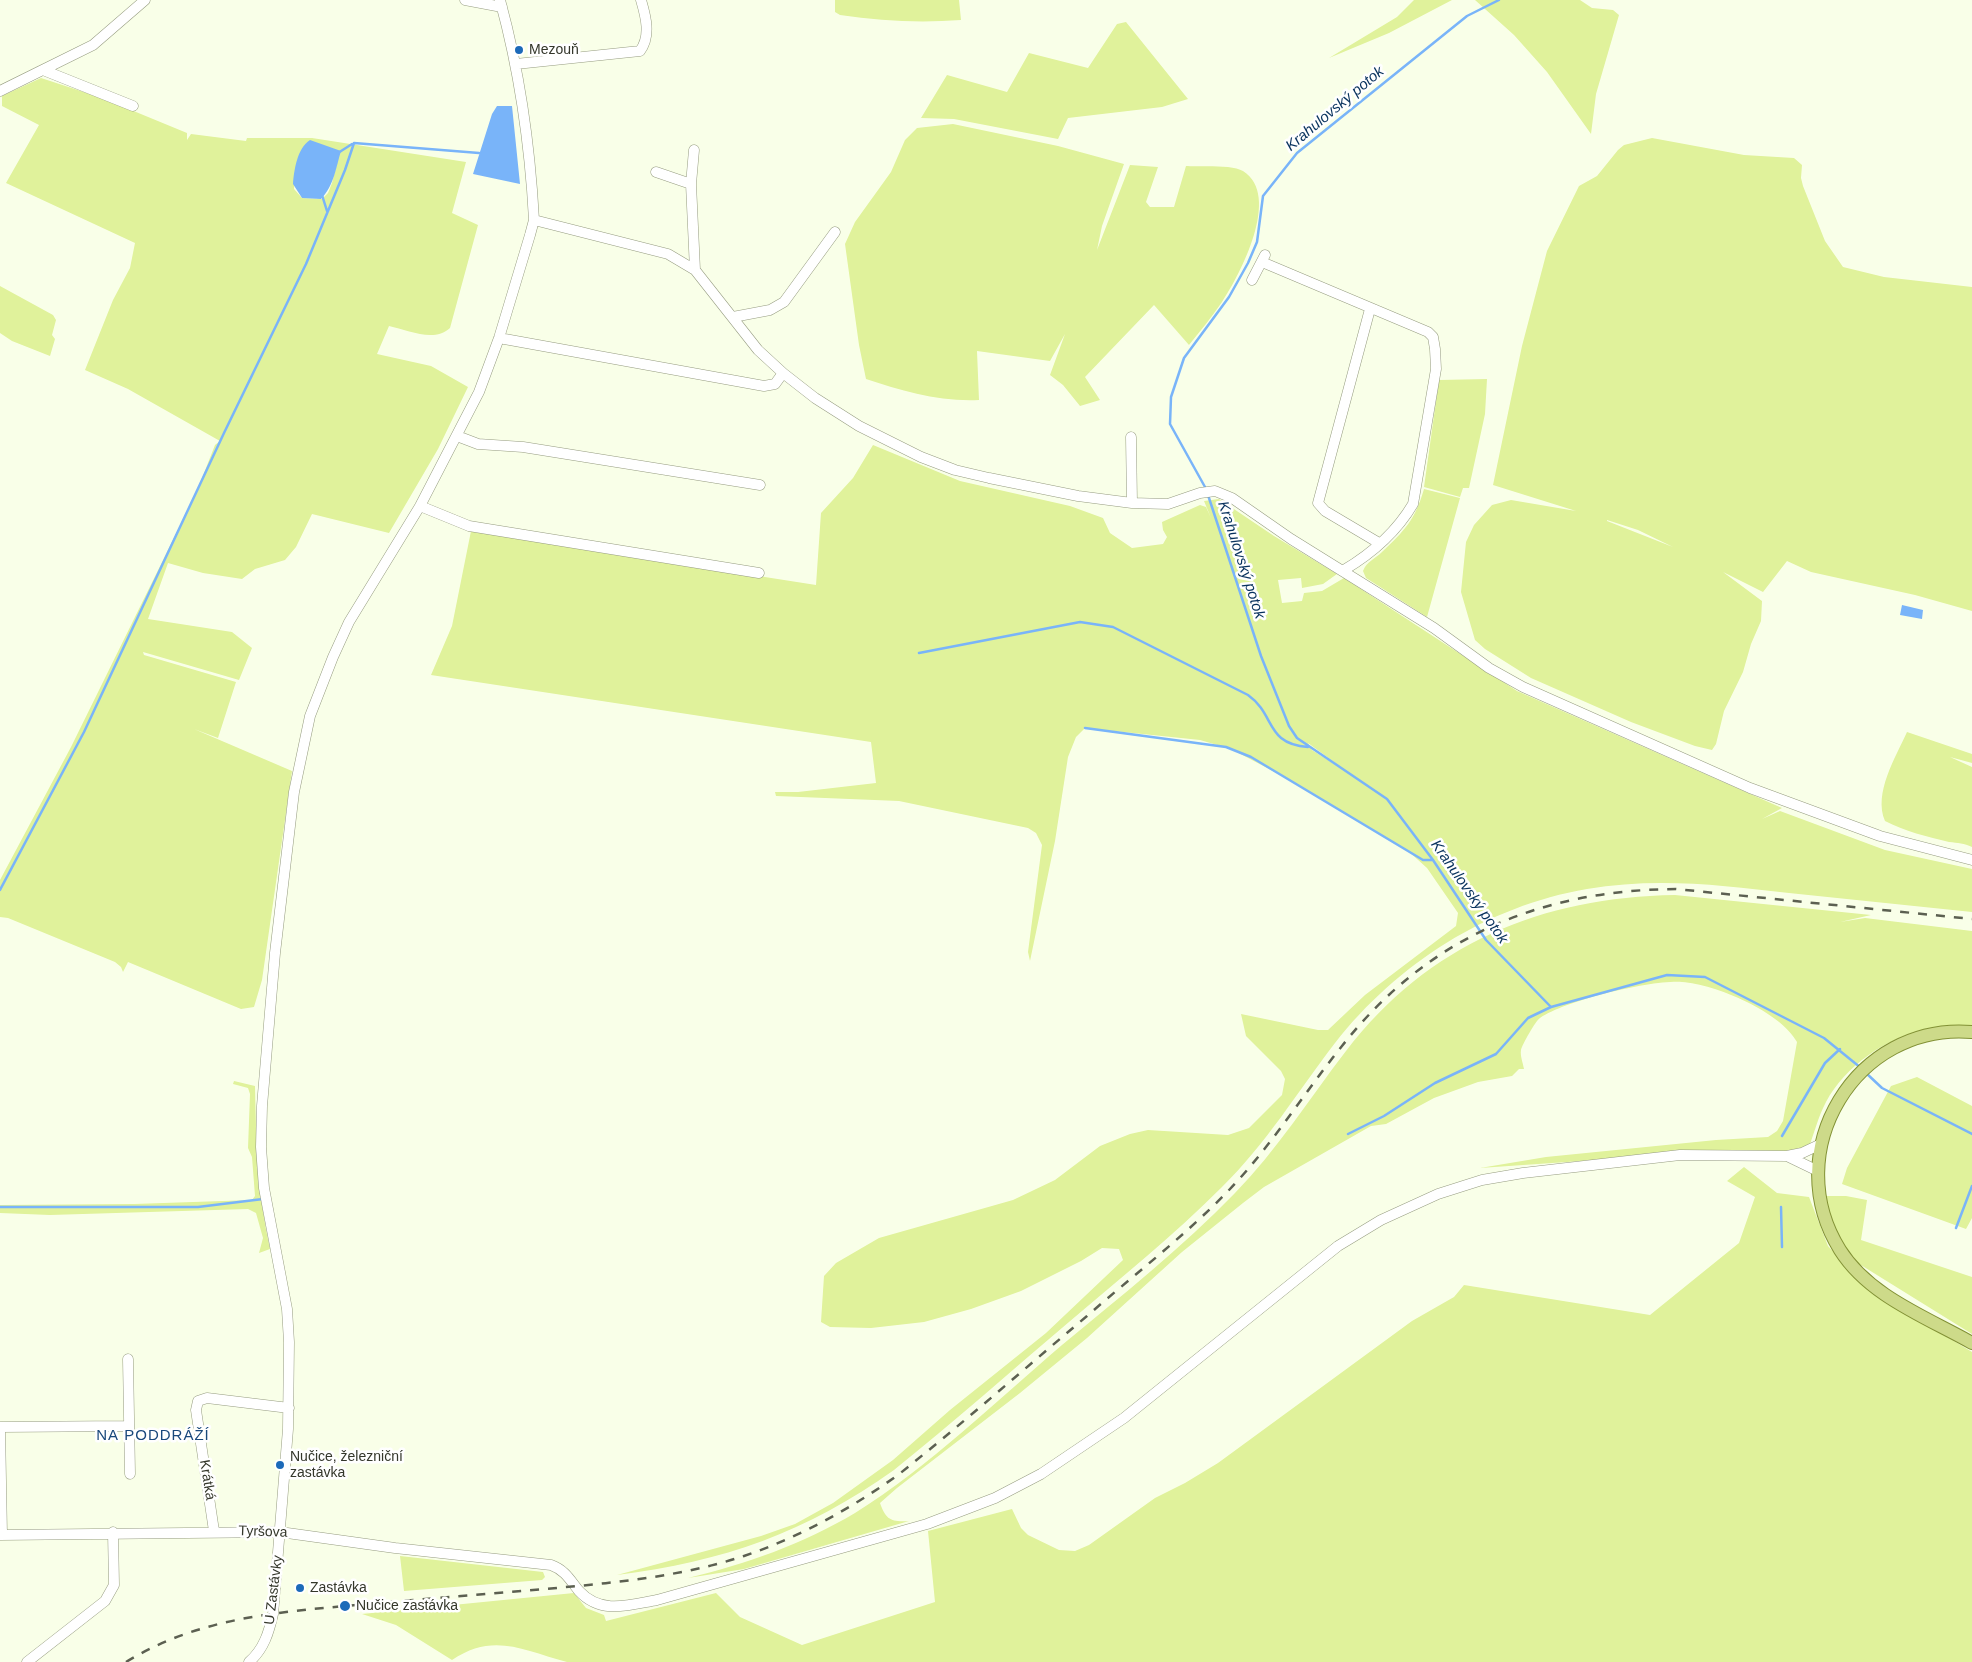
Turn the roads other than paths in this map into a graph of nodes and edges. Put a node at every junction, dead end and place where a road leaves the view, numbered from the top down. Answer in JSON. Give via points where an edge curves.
{"nodes":[{"id":1,"x":146,"y":0,"type":"edge"},
{"id":2,"x":465,"y":0,"type":"edge"},
{"id":3,"x":641,"y":0,"type":"edge"},
{"id":4,"x":501,"y":3,"type":"edge"},
{"id":5,"x":516,"y":64,"type":"junction"},
{"id":6,"x":43,"y":70,"type":"junction"},
{"id":7,"x":0,"y":91,"type":"edge"},
{"id":8,"x":133,"y":106,"type":"dead end"},
{"id":9,"x":694,"y":150,"type":"dead end"},
{"id":10,"x":656,"y":172,"type":"dead end"},
{"id":11,"x":692,"y":184,"type":"junction"},
{"id":12,"x":534,"y":220,"type":"junction"},
{"id":13,"x":835,"y":232,"type":"dead end"},
{"id":14,"x":694,"y":270,"type":"junction"},
{"id":15,"x":1252,"y":280,"type":"dead end"},
{"id":16,"x":1370,"y":309,"type":"junction"},
{"id":17,"x":733,"y":317,"type":"junction"},
{"id":18,"x":499,"y":338,"type":"junction"},
{"id":19,"x":783,"y":373,"type":"junction"},
{"id":20,"x":457,"y":436,"type":"junction"},
{"id":21,"x":1131,"y":437,"type":"dead end"},
{"id":22,"x":760,"y":485,"type":"dead end"},
{"id":23,"x":1132,"y":503,"type":"junction"},
{"id":24,"x":420,"y":506,"type":"junction"},
{"id":25,"x":1379,"y":543,"type":"junction"},
{"id":26,"x":1344,"y":570,"type":"junction"},
{"id":27,"x":759,"y":573,"type":"dead end"},
{"id":28,"x":1972,"y":860,"type":"edge"},
{"id":29,"x":1972,"y":1032,"type":"edge"},
{"id":30,"x":1822,"y":1144,"type":"junction"},
{"id":31,"x":1787,"y":1156,"type":"junction"},
{"id":32,"x":1818,"y":1171,"type":"junction"},
{"id":33,"x":1972,"y":1343,"type":"edge"},
{"id":34,"x":128,"y":1359,"type":"dead end"},
{"id":35,"x":289,"y":1408,"type":"junction"},
{"id":36,"x":128,"y":1426,"type":"junction"},
{"id":37,"x":0,"y":1427,"type":"edge"},
{"id":38,"x":130,"y":1474,"type":"dead end"},
{"id":39,"x":214,"y":1531,"type":"junction"},
{"id":40,"x":114,"y":1532,"type":"junction"},
{"id":41,"x":280,"y":1532,"type":"junction"},
{"id":42,"x":1,"y":1535,"type":"edge"},
{"id":43,"x":27,"y":1662,"type":"edge"},
{"id":44,"x":249,"y":1662,"type":"edge"}],
"edges":[{"from":1,"to":6,"type":"street","via":[[93,44]]},
{"from":2,"to":4,"type":"street"},
{"from":3,"to":5,"type":"street","via":[[647,25],[646,43],[640,51]]},
{"from":4,"to":5,"type":"street"},
{"from":5,"to":12,"type":"street","via":[[526,124]]},
{"from":6,"to":7,"type":"street"},
{"from":6,"to":8,"type":"street"},
{"from":9,"to":11,"type":"street"},
{"from":10,"to":11,"type":"street"},
{"from":11,"to":14,"type":"street"},
{"from":12,"to":14,"type":"street","via":[[668,254]]},
{"from":12,"to":18,"type":"street","name":"U Zastávky"},
{"from":13,"to":17,"type":"street","via":[[784,302],[770,310]]},
{"from":14,"to":17,"type":"street"},
{"from":15,"to":16,"type":"street","via":[[1263,259]]},
{"from":16,"to":25,"type":"street","via":[[1318,503],[1325,511]]},
{"from":16,"to":25,"type":"street","via":[[1428,332],[1436,349],[1413,504],[1406,516]]},
{"from":17,"to":19,"type":"street","via":[[758,350]]},
{"from":18,"to":19,"type":"street","via":[[764,386],[775,384]]},
{"from":18,"to":20,"type":"street","name":"U Zastávky","via":[[479,392]]},
{"from":19,"to":23,"type":"street","via":[[859,426],[955,470],[1078,496]]},
{"from":20,"to":22,"type":"street","via":[[478,444],[523,447]]},
{"from":20,"to":24,"type":"street","name":"U Zastávky"},
{"from":21,"to":23,"type":"street"},
{"from":23,"to":26,"type":"street","via":[[1168,504],[1200,492],[1215,491],[1232,498],[1291,539]]},
{"from":24,"to":27,"type":"street","via":[[469,526]]},
{"from":24,"to":35,"type":"street","name":"U Zastávky","via":[[349,622],[333,657],[310,716],[293,801],[275,953],[261,1147],[264,1188],[287,1308]]},
{"from":25,"to":26,"type":"street"},
{"from":26,"to":28,"type":"street","via":[[1489,668],[1523,687],[1759,792],[1880,836]]},
{"from":29,"to":30,"type":"main road","via":[[1924,1035],[1869,1064],[1835,1106]]},
{"from":30,"to":31,"type":"street"},
{"from":30,"to":32,"type":"main road"},
{"from":31,"to":32,"type":"street"},
{"from":31,"to":41,"type":"street","name":"Tyršova","via":[[1680,1155],[1523,1173],[1482,1180],[1438,1194],[1381,1220],[1338,1246],[1124,1418],[1042,1474],[996,1498],[927,1524],[623,1607],[594,1603],[558,1568]]},
{"from":32,"to":33,"type":"main road","via":[[1821,1203],[1831,1235],[1852,1267],[1893,1299]]},
{"from":34,"to":36,"type":"street"},
{"from":35,"to":39,"type":"street","name":"Krátká","via":[[207,1398],[198,1401],[196,1410]]},
{"from":35,"to":41,"type":"street","name":"U Zastávky"},
{"from":36,"to":37,"type":"street"},
{"from":36,"to":38,"type":"street"},
{"from":37,"to":42,"type":"street"},
{"from":39,"to":40,"type":"street","name":"Tyršova"},
{"from":39,"to":41,"type":"street","name":"Tyršova"},
{"from":40,"to":42,"type":"street","name":"Tyršova"},
{"from":40,"to":43,"type":"street","via":[[114,1586],[105,1601]]},
{"from":41,"to":44,"type":"street","name":"U Zastávky","via":[[271,1623],[261,1649]]}]}
